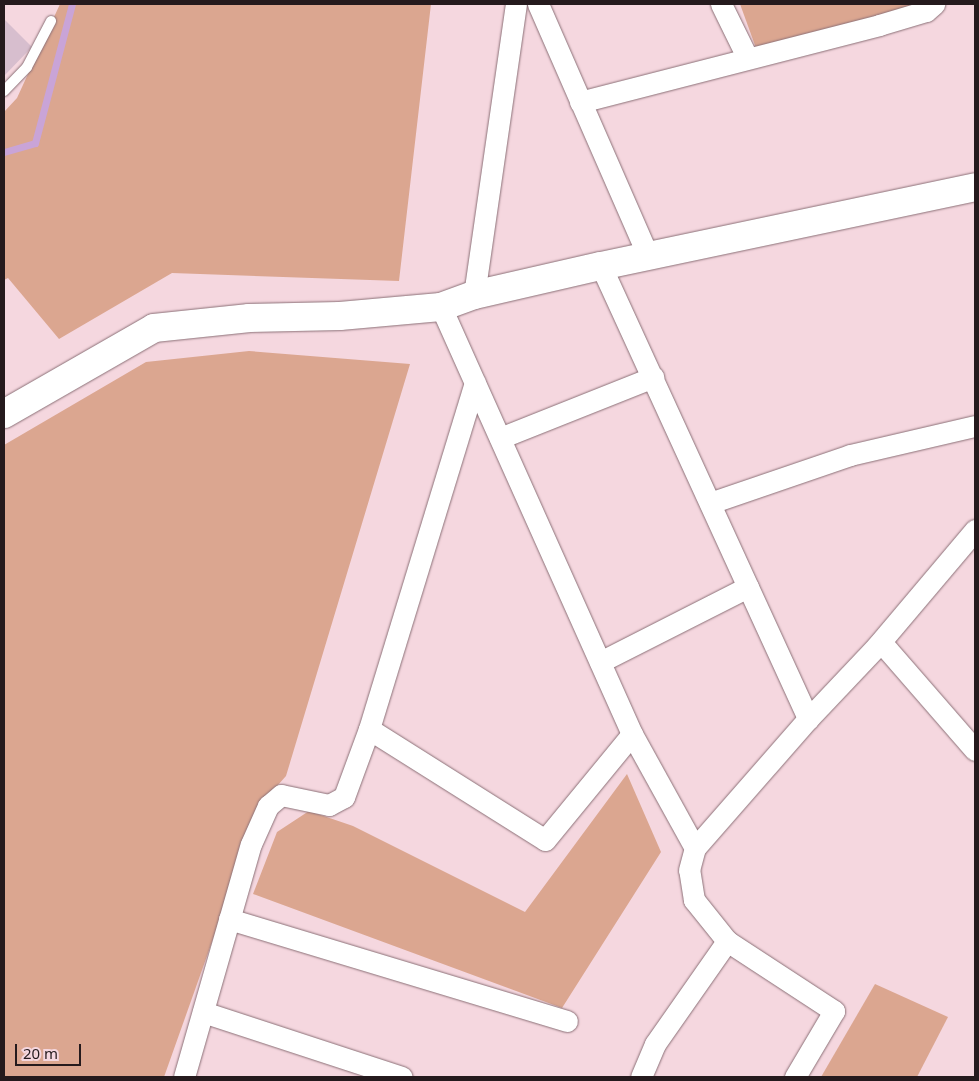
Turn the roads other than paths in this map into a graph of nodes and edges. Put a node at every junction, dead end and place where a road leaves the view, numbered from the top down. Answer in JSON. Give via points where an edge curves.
{"nodes":[{"id":1,"x":516,"y":4,"type":"edge"},
{"id":2,"x":538,"y":4,"type":"edge"},
{"id":3,"x":721,"y":4,"type":"edge"},
{"id":4,"x":934,"y":4,"type":"edge"},
{"id":5,"x":51,"y":21,"type":"dead end"},
{"id":6,"x":747,"y":57,"type":"junction"},
{"id":7,"x":4,"y":91,"type":"edge"},
{"id":8,"x":580,"y":102,"type":"junction"},
{"id":9,"x":975,"y":187,"type":"edge"},
{"id":10,"x":648,"y":256,"type":"junction"},
{"id":11,"x":601,"y":266,"type":"junction"},
{"id":12,"x":474,"y":295,"type":"junction"},
{"id":13,"x":441,"y":307,"type":"junction"},
{"id":14,"x":654,"y":377,"type":"junction"},
{"id":15,"x":475,"y":383,"type":"junction"},
{"id":16,"x":4,"y":414,"type":"edge"},
{"id":17,"x":975,"y":426,"type":"edge"},
{"id":18,"x":500,"y":438,"type":"junction"},
{"id":19,"x":710,"y":502,"type":"junction"},
{"id":20,"x":975,"y":530,"type":"edge"},
{"id":21,"x":748,"y":587,"type":"junction"},
{"id":22,"x":881,"y":642,"type":"junction"},
{"id":23,"x":600,"y":662,"type":"junction"},
{"id":24,"x":808,"y":719,"type":"junction"},
{"id":25,"x":369,"y":729,"type":"junction"},
{"id":26,"x":632,"y":734,"type":"junction"},
{"id":27,"x":975,"y":750,"type":"edge"},
{"id":28,"x":695,"y":848,"type":"junction"},
{"id":29,"x":230,"y":919,"type":"junction"},
{"id":30,"x":727,"y":941,"type":"junction"},
{"id":31,"x":203,"y":1012,"type":"junction"},
{"id":32,"x":567,"y":1021,"type":"dead end"},
{"id":33,"x":184,"y":1077,"type":"edge"},
{"id":34,"x":402,"y":1077,"type":"edge"},
{"id":35,"x":640,"y":1077,"type":"edge"},
{"id":36,"x":795,"y":1077,"type":"edge"}],
"edges":[{"from":1,"to":12,"type":"street"},
{"from":2,"to":8,"type":"street"},
{"from":3,"to":6,"type":"street"},
{"from":4,"to":6,"type":"street","via":[[926,11],[888,22]]},
{"from":5,"to":7,"type":"lane","via":[[27,67]]},
{"from":6,"to":8,"type":"street"},
{"from":8,"to":10,"type":"street"},
{"from":9,"to":10,"type":"street"},
{"from":10,"to":11,"type":"street"},
{"from":11,"to":12,"type":"street"},
{"from":11,"to":14,"type":"street"},
{"from":12,"to":13,"type":"street"},
{"from":13,"to":15,"type":"street"},
{"from":13,"to":16,"type":"street","via":[[340,316],[249,318],[154,328]]},
{"from":14,"to":18,"type":"street"},
{"from":14,"to":19,"type":"street"},
{"from":15,"to":18,"type":"street"},
{"from":15,"to":25,"type":"street"},
{"from":17,"to":19,"type":"street","via":[[850,455]]},
{"from":18,"to":23,"type":"street"},
{"from":19,"to":21,"type":"street"},
{"from":20,"to":22,"type":"street"},
{"from":21,"to":23,"type":"street"},
{"from":21,"to":24,"type":"street"},
{"from":22,"to":24,"type":"street"},
{"from":22,"to":27,"type":"street"},
{"from":23,"to":26,"type":"street"},
{"from":24,"to":28,"type":"street"},
{"from":25,"to":26,"type":"street","via":[[545,840]]},
{"from":25,"to":29,"type":"street","via":[[344,797],[330,805],[281,795],[268,806],[250,844]]},
{"from":26,"to":28,"type":"street"},
{"from":28,"to":30,"type":"street","via":[[689,870],[694,900]]},
{"from":29,"to":31,"type":"street"},
{"from":29,"to":32,"type":"street"},
{"from":30,"to":35,"type":"street","via":[[655,1044]]},
{"from":30,"to":36,"type":"street","via":[[834,1011]]},
{"from":31,"to":33,"type":"street"},
{"from":31,"to":34,"type":"street","via":[[340,1054]]}]}
